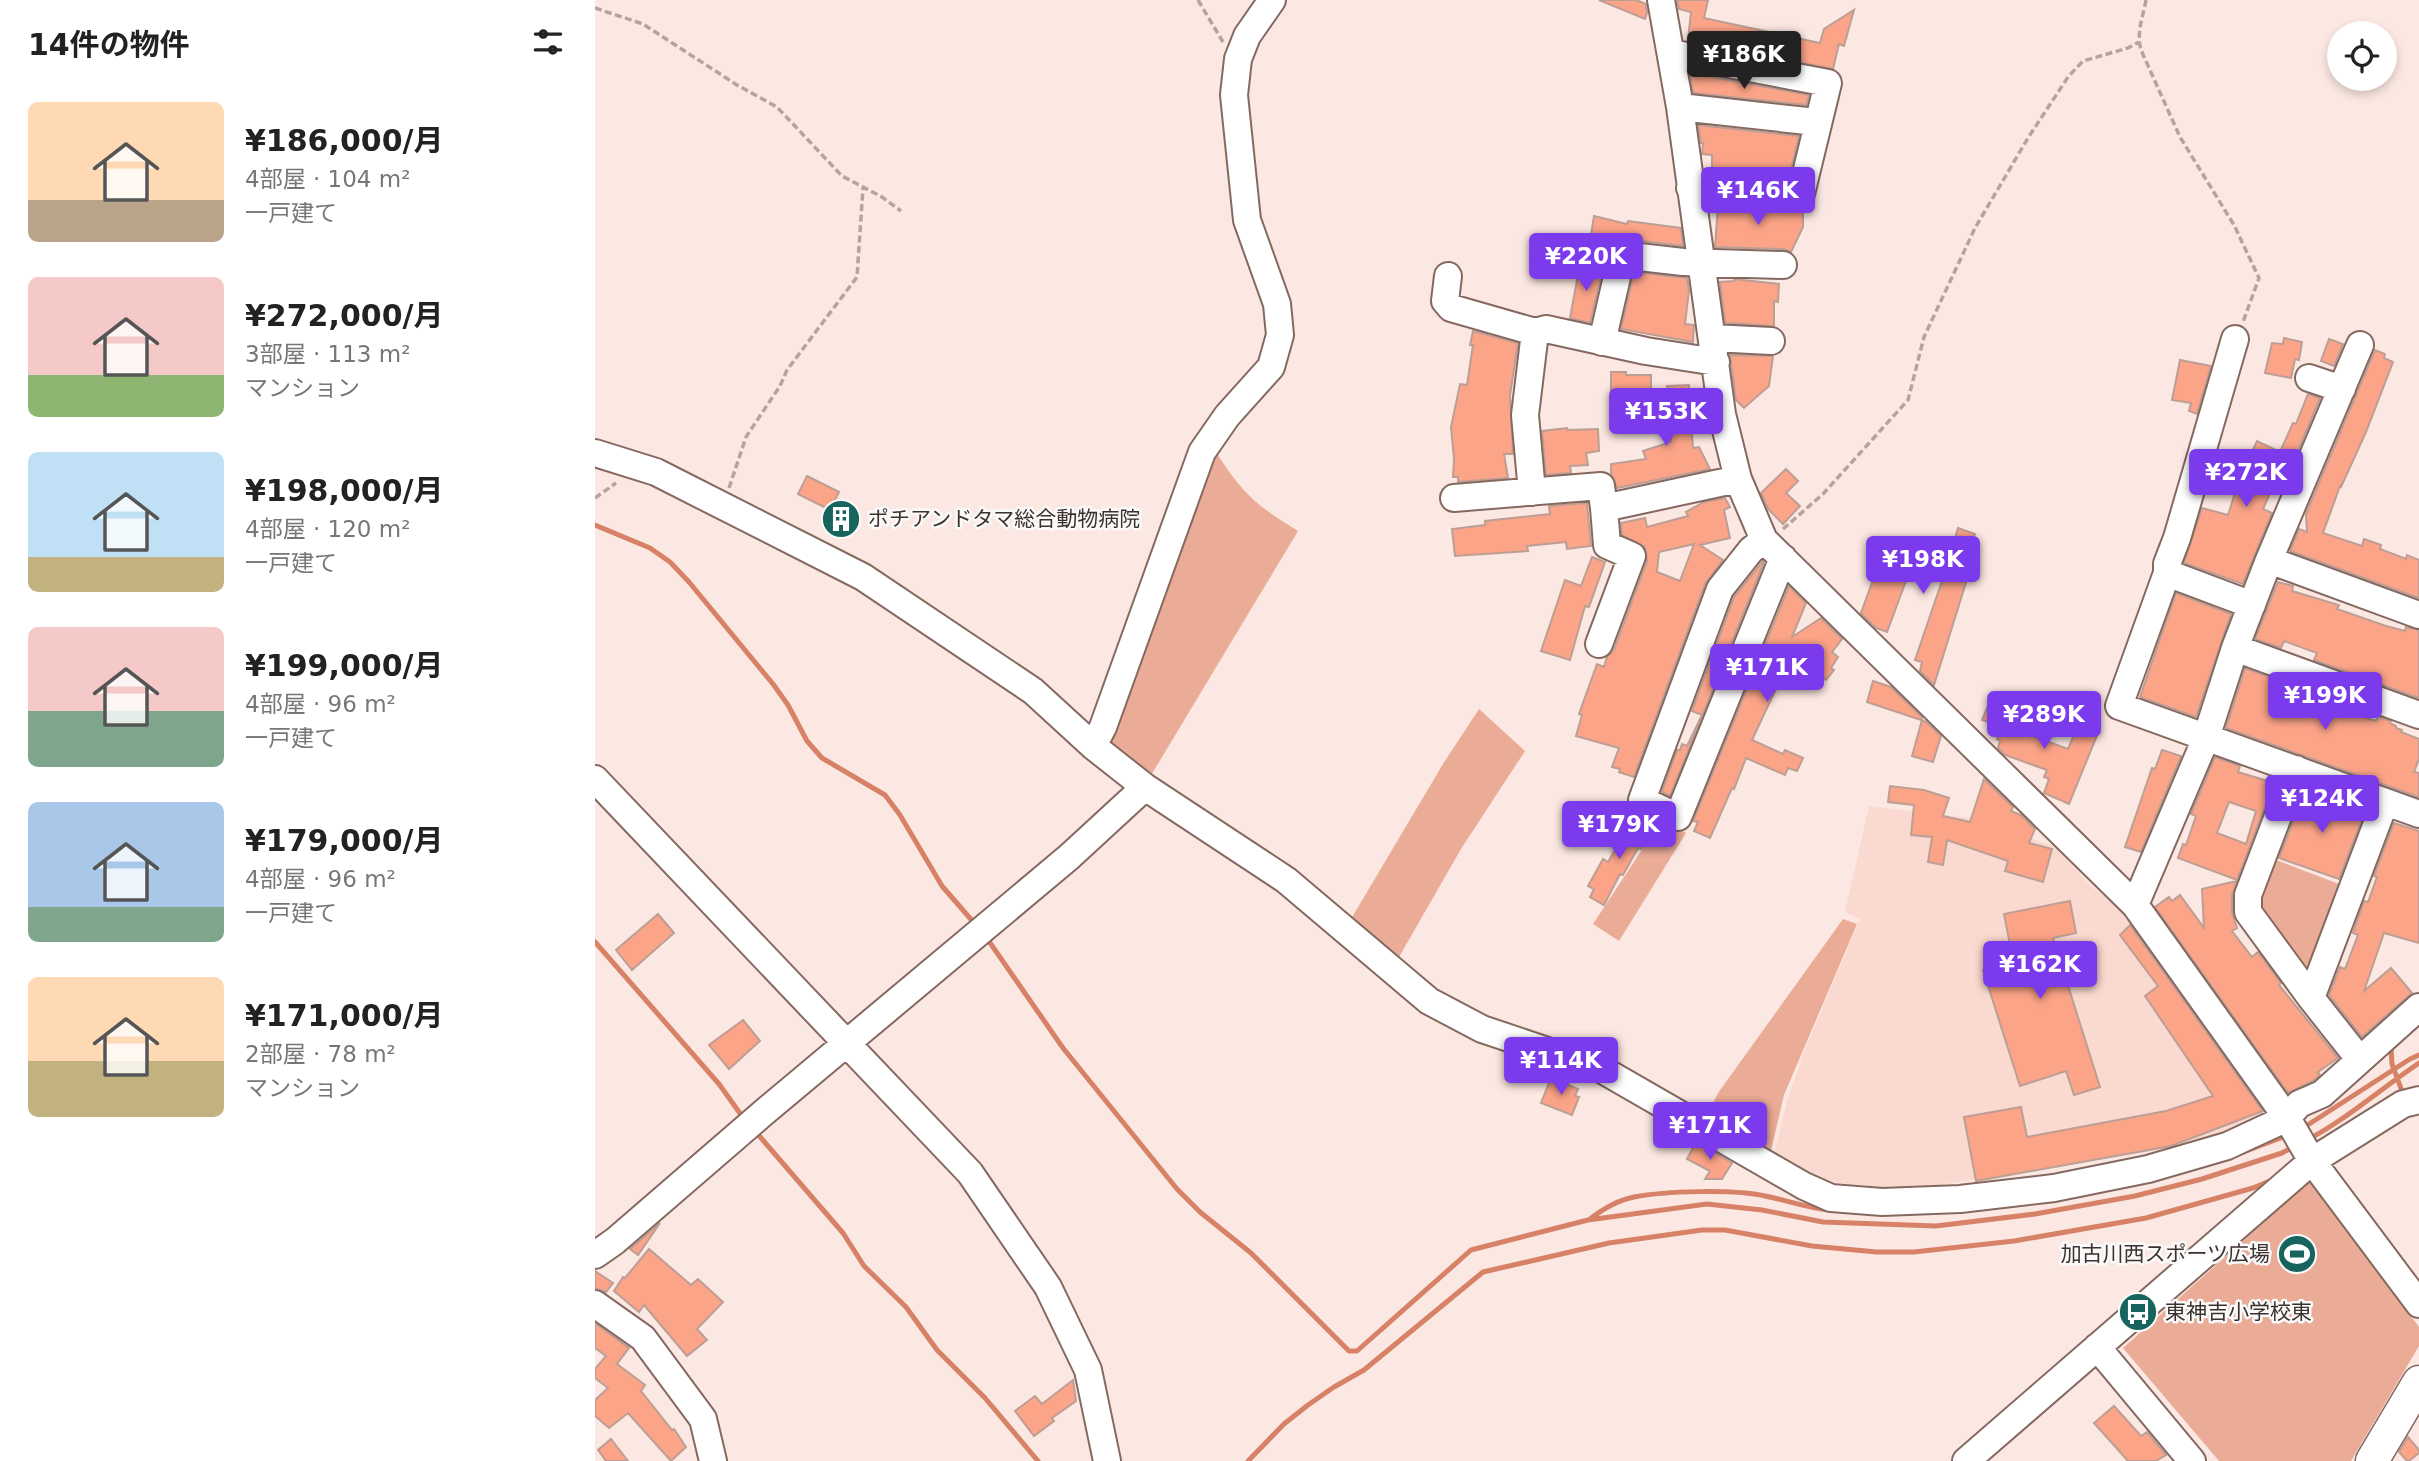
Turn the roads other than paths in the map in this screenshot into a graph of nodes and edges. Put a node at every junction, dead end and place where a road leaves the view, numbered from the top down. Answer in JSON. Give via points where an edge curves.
{"nodes":[{"id":1,"x":1272,"y":0,"type":"edge"},
{"id":2,"x":1661,"y":0,"type":"edge"},
{"id":3,"x":1671,"y":53,"type":"junction"},
{"id":4,"x":1680,"y":107,"type":"junction"},
{"id":5,"x":1817,"y":122,"type":"junction"},
{"id":6,"x":1690,"y":188,"type":"junction"},
{"id":7,"x":1585,"y":250,"type":"dead end"},
{"id":8,"x":1622,"y":255,"type":"junction"},
{"id":9,"x":1700,"y":262,"type":"junction"},
{"id":10,"x":1783,"y":265,"type":"dead end"},
{"id":11,"x":1448,"y":276,"type":"dead end"},
{"id":12,"x":1535,"y":332,"type":"junction"},
{"id":13,"x":2235,"y":339,"type":"road end"},
{"id":14,"x":1771,"y":341,"type":"dead end"},
{"id":15,"x":1602,"y":342,"type":"junction"},
{"id":16,"x":2361,"y":345,"type":"dead end"},
{"id":17,"x":1714,"y":350,"type":"junction"},
{"id":18,"x":2309,"y":379,"type":"dead end"},
{"id":19,"x":2342,"y":389,"type":"junction"},
{"id":20,"x":595,"y":453,"type":"edge"},
{"id":21,"x":1738,"y":479,"type":"junction"},
{"id":22,"x":1532,"y":492,"type":"junction"},
{"id":23,"x":1454,"y":498,"type":"dead end"},
{"id":24,"x":1604,"y":508,"type":"junction"},
{"id":25,"x":1773,"y":549,"type":"junction"},
{"id":26,"x":2269,"y":560,"type":"junction"},
{"id":27,"x":2167,"y":573,"type":"junction"},
{"id":28,"x":2252,"y":605,"type":"junction"},
{"id":29,"x":2419,"y":615,"type":"edge"},
{"id":30,"x":1599,"y":644,"type":"dead end"},
{"id":31,"x":2235,"y":648,"type":"junction"},
{"id":32,"x":1675,"y":710,"type":"junction"},
{"id":33,"x":2419,"y":715,"type":"edge"},
{"id":34,"x":1714,"y":727,"type":"junction"},
{"id":35,"x":2206,"y":738,"type":"junction"},
{"id":36,"x":1093,"y":746,"type":"junction"},
{"id":37,"x":2296,"y":769,"type":"junction"},
{"id":38,"x":595,"y":779,"type":"edge"},
{"id":39,"x":1145,"y":787,"type":"junction"},
{"id":40,"x":2385,"y":802,"type":"junction"},
{"id":41,"x":2419,"y":814,"type":"edge"},
{"id":42,"x":2135,"y":905,"type":"junction"},
{"id":43,"x":2311,"y":998,"type":"junction"},
{"id":44,"x":2419,"y":1007,"type":"edge"},
{"id":45,"x":846,"y":1043,"type":"junction"},
{"id":46,"x":2360,"y":1060,"type":"junction"},
{"id":47,"x":2419,"y":1100,"type":"edge"},
{"id":48,"x":2287,"y":1118,"type":"junction"},
{"id":49,"x":2312,"y":1161,"type":"junction"},
{"id":50,"x":595,"y":1255,"type":"edge"},
{"id":51,"x":595,"y":1304,"type":"edge"},
{"id":52,"x":2419,"y":1304,"type":"edge"},
{"id":53,"x":2097,"y":1347,"type":"junction"},
{"id":54,"x":2419,"y":1382,"type":"edge"},
{"id":55,"x":2183,"y":1458,"type":"edge"},
{"id":56,"x":713,"y":1461,"type":"edge"},
{"id":57,"x":1107,"y":1461,"type":"edge"},
{"id":58,"x":1966,"y":1461,"type":"edge"},
{"id":59,"x":2372,"y":1461,"type":"edge"}],
"edges":[{"from":1,"to":36,"type":"street","via":[[1247,36],[1238,59],[1234,95],[1247,220],[1277,304],[1280,335],[1271,367],[1202,452]]},
{"from":2,"to":3,"type":"street"},
{"from":3,"to":4,"type":"street"},
{"from":3,"to":5,"type":"street","via":[[1828,83]]},
{"from":4,"to":5,"type":"street"},
{"from":4,"to":6,"type":"street"},
{"from":5,"to":6,"type":"street","via":[[1801,194]]},
{"from":6,"to":9,"type":"street"},
{"from":7,"to":8,"type":"street"},
{"from":8,"to":9,"type":"street"},
{"from":8,"to":15,"type":"street"},
{"from":9,"to":10,"type":"street"},
{"from":9,"to":17,"type":"street"},
{"from":11,"to":12,"type":"street","via":[[1445,302],[1451,308]]},
{"from":12,"to":15,"type":"street","via":[[1546,329]]},
{"from":12,"to":22,"type":"street","via":[[1525,415]]},
{"from":13,"to":27,"type":"street"},
{"from":14,"to":17,"type":"street"},
{"from":15,"to":17,"type":"street"},
{"from":16,"to":19,"type":"street"},
{"from":17,"to":21,"type":"street","via":[[1722,414]]},
{"from":18,"to":19,"type":"street"},
{"from":19,"to":26,"type":"street"},
{"from":20,"to":36,"type":"street","via":[[656,472],[863,577],[1033,691]]},
{"from":21,"to":24,"type":"street"},
{"from":21,"to":25,"type":"street"},
{"from":22,"to":23,"type":"street"},
{"from":22,"to":24,"type":"street","via":[[1601,486]]},
{"from":24,"to":30,"type":"street","via":[[1607,545],[1632,556]]},
{"from":25,"to":32,"type":"street","via":[[1751,551],[1720,589]]},
{"from":25,"to":34,"type":"street"},
{"from":25,"to":42,"type":"street"},
{"from":26,"to":28,"type":"street"},
{"from":26,"to":29,"type":"street"},
{"from":27,"to":28,"type":"street"},
{"from":27,"to":35,"type":"street","via":[[2119,706]]},
{"from":28,"to":31,"type":"street"},
{"from":31,"to":33,"type":"street"},
{"from":31,"to":35,"type":"street"},
{"from":32,"to":34,"type":"street"},
{"from":32,"to":34,"type":"street","via":[[1642,800],[1678,817]]},
{"from":35,"to":37,"type":"street"},
{"from":35,"to":42,"type":"street"},
{"from":36,"to":39,"type":"street"},
{"from":37,"to":40,"type":"street"},
{"from":37,"to":43,"type":"street","via":[[2248,895],[2248,912]]},
{"from":38,"to":45,"type":"street"},
{"from":39,"to":45,"type":"street","via":[[1069,857]]},
{"from":39,"to":48,"type":"street","via":[[1286,880],[1429,1001],[1482,1029],[1601,1069],[1831,1198],[1882,1202],[1960,1199],[2054,1188],[2148,1169],[2227,1146]]},
{"from":40,"to":41,"type":"street"},
{"from":40,"to":43,"type":"street"},
{"from":42,"to":48,"type":"street"},
{"from":43,"to":46,"type":"street"},
{"from":44,"to":46,"type":"street"},
{"from":45,"to":50,"type":"street"},
{"from":45,"to":57,"type":"street","via":[[970,1172],[1048,1287],[1088,1370]]},
{"from":46,"to":48,"type":"street"},
{"from":47,"to":49,"type":"street","via":[[2403,1104]]},
{"from":48,"to":49,"type":"street"},
{"from":49,"to":52,"type":"street"},
{"from":49,"to":53,"type":"street"},
{"from":51,"to":56,"type":"street","via":[[643,1338],[703,1419]]},
{"from":53,"to":55,"type":"street"},
{"from":53,"to":58,"type":"street"},
{"from":54,"to":59,"type":"main road"}]}
